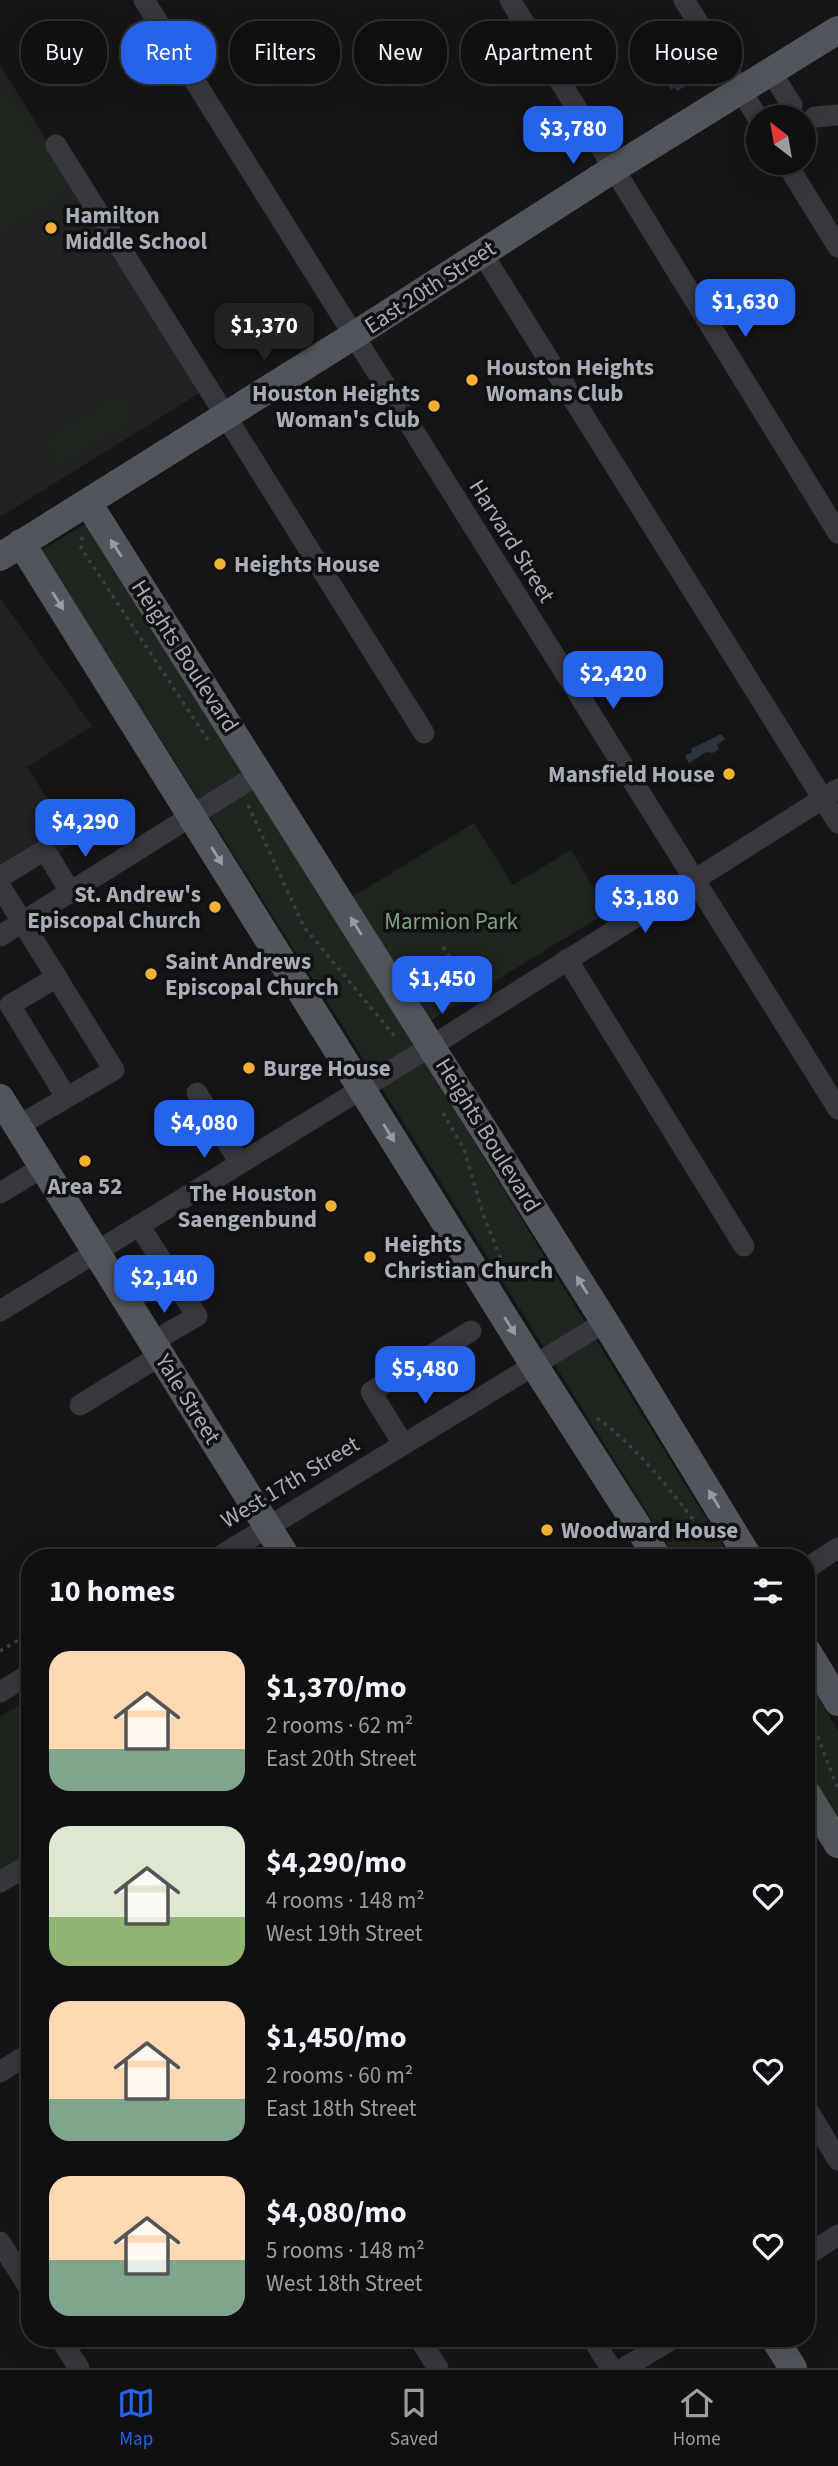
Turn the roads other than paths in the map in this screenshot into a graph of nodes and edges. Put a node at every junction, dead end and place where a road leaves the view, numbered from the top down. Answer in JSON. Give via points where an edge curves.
{"nodes":[{"id":1,"x":144,"y":0,"type":"edge"},
{"id":2,"x":510,"y":0,"type":"edge"},
{"id":3,"x":684,"y":0,"type":"edge"},
{"id":4,"x":838,"y":30,"type":"edge"},
{"id":5,"x":771,"y":72,"type":"junction"},
{"id":6,"x":740,"y":90,"type":"junction"},
{"id":7,"x":750,"y":105,"type":"edge"},
{"id":8,"x":792,"y":105,"type":"dead end"},
{"id":9,"x":838,"y":114,"type":"edge"},
{"id":10,"x":816,"y":117,"type":"dead end"},
{"id":11,"x":56,"y":145,"type":"dead end"},
{"id":12,"x":615,"y":168,"type":"junction"},
{"id":13,"x":793,"y":175,"type":"edge"},
{"id":14,"x":838,"y":247,"type":"edge"},
{"id":15,"x":482,"y":253,"type":"junction"},
{"id":16,"x":353,"y":336,"type":"junction"},
{"id":17,"x":226,"y":416,"type":"junction"},
{"id":18,"x":78,"y":509,"type":"junction"},
{"id":19,"x":838,"y":533,"type":"edge"},
{"id":20,"x":11,"y":550,"type":"edge"},
{"id":21,"x":424,"y":733,"type":"dead end"},
{"id":22,"x":260,"y":773,"type":"junction"},
{"id":23,"x":830,"y":794,"type":"edge"},
{"id":24,"x":193,"y":817,"type":"junction"},
{"id":25,"x":838,"y":823,"type":"edge"},
{"id":26,"x":0,"y":877,"type":"edge"},
{"id":27,"x":694,"y":879,"type":"junction"},
{"id":28,"x":0,"y":886,"type":"edge"},
{"id":29,"x":71,"y":892,"type":"junction"},
{"id":30,"x":23,"y":922,"type":"junction"},
{"id":31,"x":0,"y":936,"type":"edge"},
{"id":32,"x":567,"y":960,"type":"junction"},
{"id":33,"x":57,"y":977,"type":"junction"},
{"id":34,"x":431,"y":1045,"type":"junction"},
{"id":35,"x":362,"y":1088,"type":"junction"},
{"id":36,"x":197,"y":1093,"type":"dead end"},
{"id":37,"x":66,"y":1097,"type":"junction"},
{"id":38,"x":838,"y":1109,"type":"edge"},
{"id":39,"x":8,"y":1118,"type":"edge"},
{"id":40,"x":240,"y":1163,"type":"junction"},
{"id":41,"x":43,"y":1167,"type":"junction"},
{"id":42,"x":0,"y":1193,"type":"edge"},
{"id":43,"x":139,"y":1225,"type":"junction"},
{"id":44,"x":744,"y":1246,"type":"dead end"},
{"id":45,"x":96,"y":1252,"type":"junction"},
{"id":46,"x":0,"y":1311,"type":"edge"},
{"id":47,"x":605,"y":1322,"type":"junction"},
{"id":48,"x":471,"y":1331,"type":"dead end"},
{"id":49,"x":157,"y":1349,"type":"junction"},
{"id":50,"x":534,"y":1365,"type":"junction"},
{"id":51,"x":80,"y":1405,"type":"dead end"},
{"id":52,"x":403,"y":1444,"type":"junction"},
{"id":53,"x":267,"y":1526,"type":"junction"},
{"id":54,"x":838,"y":1548,"type":"edge"},
{"id":55,"x":231,"y":1549,"type":"edge"},
{"id":56,"x":281,"y":1549,"type":"edge"},
{"id":57,"x":652,"y":1549,"type":"edge"},
{"id":58,"x":744,"y":1549,"type":"edge"},
{"id":59,"x":815,"y":1563,"type":"edge"},
{"id":60,"x":815,"y":1664,"type":"edge"},
{"id":61,"x":21,"y":1679,"type":"edge"},
{"id":62,"x":0,"y":1692,"type":"edge"},
{"id":63,"x":838,"y":1702,"type":"edge"},
{"id":64,"x":815,"y":1807,"type":"edge"},
{"id":65,"x":838,"y":1844,"type":"edge"},
{"id":66,"x":21,"y":1869,"type":"edge"},
{"id":67,"x":0,"y":1882,"type":"edge"},
{"id":68,"x":21,"y":2058,"type":"edge"},
{"id":69,"x":0,"y":2071,"type":"edge"},
{"id":70,"x":815,"y":2122,"type":"edge"},
{"id":71,"x":838,"y":2161,"type":"edge"},
{"id":72,"x":838,"y":2235,"type":"edge"},
{"id":73,"x":0,"y":2242,"type":"edge"},
{"id":74,"x":815,"y":2250,"type":"edge"},
{"id":75,"x":21,"y":2275,"type":"edge"},
{"id":76,"x":66,"y":2347,"type":"edge"},
{"id":77,"x":425,"y":2347,"type":"edge"},
{"id":78,"x":598,"y":2347,"type":"edge"},
{"id":79,"x":659,"y":2347,"type":"edge"},
{"id":80,"x":780,"y":2347,"type":"edge"},
{"id":81,"x":79,"y":2368,"type":"edge"},
{"id":82,"x":438,"y":2368,"type":"edge"},
{"id":83,"x":611,"y":2368,"type":"edge"},
{"id":84,"x":624,"y":2368,"type":"edge"},
{"id":85,"x":793,"y":2368,"type":"edge"}],
"edges":[{"from":1,"to":16,"type":"street","name":"Harvard Street"},
{"from":2,"to":12,"type":"street"},
{"from":3,"to":6,"type":"street"},
{"from":4,"to":5,"type":"main road","name":"East 20th Street"},
{"from":5,"to":6,"type":"main road","name":"East 20th Street"},
{"from":5,"to":8,"type":"street"},
{"from":6,"to":7,"type":"street"},
{"from":6,"to":12,"type":"main road","name":"East 20th Street"},
{"from":9,"to":10,"type":"street"},
{"from":11,"to":17,"type":"street"},
{"from":12,"to":15,"type":"main road","name":"East 20th Street"},
{"from":12,"to":19,"type":"street"},
{"from":13,"to":14,"type":"street"},
{"from":15,"to":16,"type":"main road","name":"East 20th Street"},
{"from":15,"to":23,"type":"street"},
{"from":16,"to":17,"type":"main road","name":"East 20th Street"},
{"from":16,"to":27,"type":"street","name":"Harvard Street"},
{"from":17,"to":18,"type":"main road","name":"East 20th Street"},
{"from":17,"to":21,"type":"street"},
{"from":18,"to":20,"type":"main road","name":"East 20th Street"},
{"from":22,"to":18,"type":"main road","name":"Heights Boulevard","one_way":true},
{"from":20,"to":24,"type":"main road","one_way":true},
{"from":22,"to":24,"type":"street"},
{"from":34,"to":22,"type":"main road","name":"Heights Boulevard","one_way":true},
{"from":23,"to":25,"type":"street"},
{"from":23,"to":27,"type":"street"},
{"from":24,"to":29,"type":"street"},
{"from":24,"to":35,"type":"main road","one_way":true},
{"from":26,"to":29,"type":"street","via":[[45,850]]},
{"from":27,"to":32,"type":"street"},
{"from":27,"to":38,"type":"street","name":"Harvard Street"},
{"from":28,"to":30,"type":"street"},
{"from":29,"to":30,"type":"street"},
{"from":30,"to":31,"type":"street"},
{"from":30,"to":33,"type":"street"},
{"from":32,"to":34,"type":"street"},
{"from":32,"to":44,"type":"street"},
{"from":33,"to":37,"type":"street","via":[[10,1005]]},
{"from":33,"to":37,"type":"street","via":[[114,1070]]},
{"from":34,"to":35,"type":"street"},
{"from":47,"to":34,"type":"main road","name":"Heights Boulevard","one_way":true},
{"from":35,"to":40,"type":"street"},
{"from":35,"to":50,"type":"main road","one_way":true},
{"from":36,"to":40,"type":"street"},
{"from":37,"to":39,"type":"street"},
{"from":39,"to":41,"type":"main road","name":"Yale Street"},
{"from":40,"to":43,"type":"street"},
{"from":41,"to":42,"type":"street"},
{"from":41,"to":45,"type":"main road","name":"Yale Street"},
{"from":43,"to":45,"type":"street"},
{"from":43,"to":49,"type":"street","via":[[197,1316]]},
{"from":45,"to":46,"type":"street"},
{"from":45,"to":49,"type":"main road","name":"Yale Street"},
{"from":47,"to":50,"type":"street","name":"West 17th Street"},
{"from":58,"to":47,"type":"main road","name":"Heights Boulevard","one_way":true},
{"from":48,"to":52,"type":"street","via":[[371,1392]]},
{"from":49,"to":51,"type":"street"},
{"from":49,"to":53,"type":"main road","name":"Yale Street"},
{"from":50,"to":52,"type":"street","name":"West 17th Street"},
{"from":50,"to":57,"type":"main road"},
{"from":52,"to":53,"type":"street","name":"West 17th Street"},
{"from":53,"to":55,"type":"street","name":"West 17th Street"},
{"from":53,"to":56,"type":"main road","name":"Yale Street"},
{"from":54,"to":59,"type":"street"},
{"from":60,"to":63,"type":"main road"},
{"from":61,"to":62,"type":"street"},
{"from":64,"to":65,"type":"main road"},
{"from":66,"to":67,"type":"street"},
{"from":68,"to":69,"type":"street"},
{"from":70,"to":71,"type":"street"},
{"from":72,"to":74,"type":"street"},
{"from":73,"to":75,"type":"street"},
{"from":76,"to":81,"type":"street"},
{"from":77,"to":82,"type":"street"},
{"from":78,"to":83,"type":"street"},
{"from":79,"to":84,"type":"street"},
{"from":80,"to":85,"type":"main road"}]}
